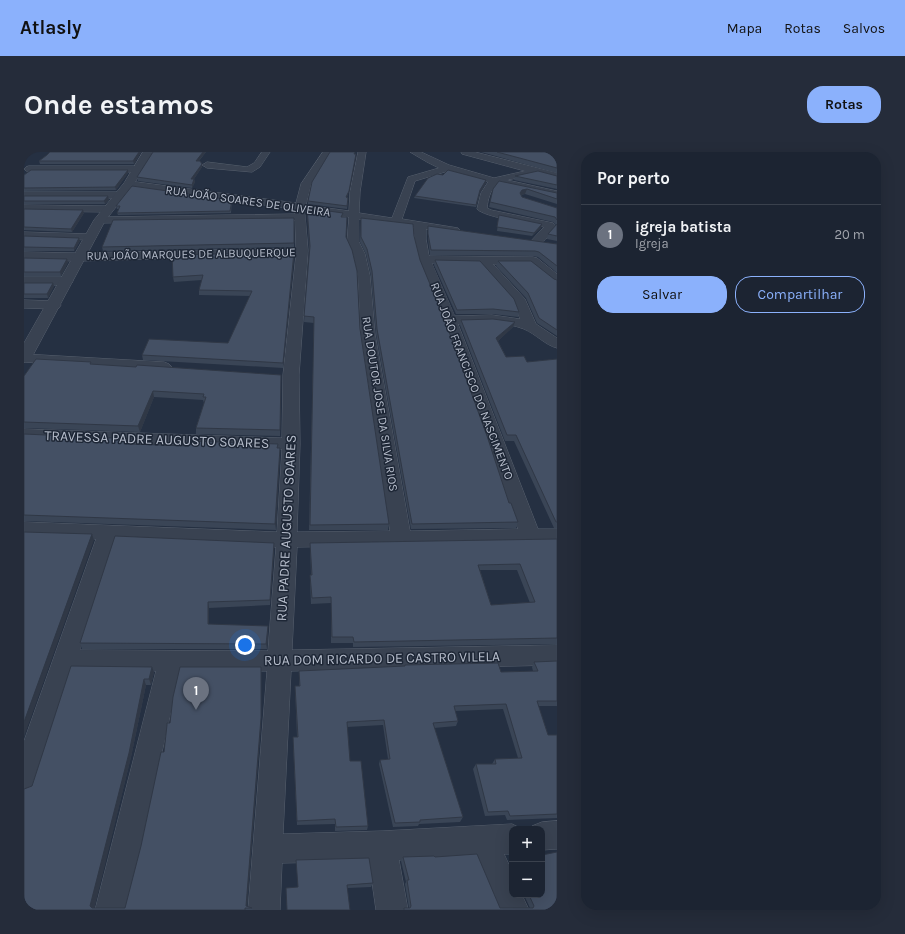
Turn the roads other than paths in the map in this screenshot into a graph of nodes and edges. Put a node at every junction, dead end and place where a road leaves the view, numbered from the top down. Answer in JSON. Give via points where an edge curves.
{"nodes":[{"id":1,"x":266,"y":152,"type":"edge"},
{"id":2,"x":326,"y":152,"type":"edge"},
{"id":3,"x":362,"y":152,"type":"edge"},
{"id":4,"x":414,"y":152,"type":"edge"},
{"id":5,"x":471,"y":153,"type":"edge"},
{"id":6,"x":37,"y":158,"type":"dead end"},
{"id":7,"x":141,"y":160,"type":"edge"},
{"id":8,"x":206,"y":166,"type":"dead end"},
{"id":9,"x":448,"y":168,"type":"junction"},
{"id":10,"x":536,"y":171,"type":"junction"},
{"id":11,"x":557,"y":176,"type":"edge"},
{"id":12,"x":114,"y":182,"type":"edge"},
{"id":13,"x":129,"y":183,"type":"junction"},
{"id":14,"x":492,"y":184,"type":"junction"},
{"id":15,"x":557,"y":194,"type":"edge"},
{"id":16,"x":24,"y":195,"type":"edge"},
{"id":17,"x":120,"y":195,"type":"junction"},
{"id":18,"x":523,"y":198,"type":"edge"},
{"id":19,"x":24,"y":208,"type":"edge"},
{"id":20,"x":108,"y":209,"type":"junction"},
{"id":21,"x":301,"y":213,"type":"junction"},
{"id":22,"x":353,"y":216,"type":"junction"},
{"id":23,"x":100,"y":220,"type":"junction"},
{"id":24,"x":396,"y":221,"type":"junction"},
{"id":25,"x":420,"y":225,"type":"junction"},
{"id":26,"x":466,"y":232,"type":"edge"},
{"id":27,"x":24,"y":235,"type":"edge"},
{"id":28,"x":91,"y":237,"type":"junction"},
{"id":29,"x":549,"y":244,"type":"edge"},
{"id":30,"x":302,"y":251,"type":"junction"},
{"id":31,"x":24,"y":256,"type":"edge"},
{"id":32,"x":80,"y":257,"type":"junction"},
{"id":33,"x":424,"y":259,"type":"junction"},
{"id":34,"x":483,"y":260,"type":"junction"},
{"id":35,"x":557,"y":280,"type":"edge"},
{"id":36,"x":24,"y":281,"type":"edge"},
{"id":37,"x":67,"y":281,"type":"junction"},
{"id":38,"x":24,"y":304,"type":"edge"},
{"id":39,"x":54,"y":305,"type":"junction"},
{"id":40,"x":450,"y":320,"type":"junction"},
{"id":41,"x":530,"y":327,"type":"junction"},
{"id":42,"x":557,"y":344,"type":"edge"},
{"id":43,"x":24,"y":357,"type":"edge"},
{"id":44,"x":177,"y":368,"type":"edge"},
{"id":45,"x":24,"y":434,"type":"edge"},
{"id":46,"x":291,"y":444,"type":"junction"},
{"id":47,"x":24,"y":529,"type":"edge"},
{"id":48,"x":108,"y":533,"type":"junction"},
{"id":49,"x":531,"y":536,"type":"junction"},
{"id":50,"x":557,"y":536,"type":"edge"},
{"id":51,"x":401,"y":538,"type":"junction"},
{"id":52,"x":287,"y":540,"type":"junction"},
{"id":53,"x":557,"y":655,"type":"edge"},
{"id":54,"x":64,"y":660,"type":"junction"},
{"id":55,"x":170,"y":661,"type":"junction"},
{"id":56,"x":279,"y":661,"type":"junction"},
{"id":57,"x":24,"y":780,"type":"edge"},
{"id":58,"x":557,"y":835,"type":"edge"},
{"id":59,"x":545,"y":836,"type":"edge"},
{"id":60,"x":498,"y":840,"type":"edge"},
{"id":61,"x":382,"y":846,"type":"junction"},
{"id":62,"x":268,"y":849,"type":"junction"},
{"id":63,"x":111,"y":910,"type":"edge"},
{"id":64,"x":264,"y":910,"type":"edge"},
{"id":65,"x":392,"y":910,"type":"edge"},
{"id":66,"x":513,"y":910,"type":"edge"}],
"edges":[{"from":1,"to":8,"type":"street","via":[[257,165],[249,170]]},
{"from":2,"to":21,"type":"street","name":"RUA PADRE AUGUSTO SOARES","via":[[306,184]]},
{"from":3,"to":22,"type":"street","name":"RUA DOUTOR JOSE DA SILVA RIOS"},
{"from":4,"to":9,"type":"street"},
{"from":5,"to":10,"type":"street"},
{"from":6,"to":7,"type":"street","via":[[28,173]]},
{"from":7,"to":13,"type":"street"},
{"from":9,"to":14,"type":"street"},
{"from":9,"to":24,"type":"street","via":[[423,174],[411,180]]},
{"from":10,"to":11,"type":"street"},
{"from":10,"to":14,"type":"street"},
{"from":12,"to":13,"type":"street","name":"RUA JOÃO SOARES DE OLIVEIRA"},
{"from":13,"to":17,"type":"street"},
{"from":13,"to":21,"type":"street","name":"RUA JOÃO SOARES DE OLIVEIRA","via":[[196,188]]},
{"from":14,"to":15,"type":"street"},
{"from":14,"to":18,"type":"street"},
{"from":14,"to":29,"type":"street","via":[[484,196],[483,210],[543,223],[550,227],[532,241]]},
{"from":16,"to":17,"type":"street"},
{"from":17,"to":20,"type":"street"},
{"from":19,"to":20,"type":"street"},
{"from":20,"to":23,"type":"street"},
{"from":21,"to":22,"type":"street","name":"RUA JOÃO SOARES DE OLIVEIRA"},
{"from":21,"to":23,"type":"street"},
{"from":21,"to":30,"type":"street","name":"RUA PADRE AUGUSTO SOARES"},
{"from":22,"to":24,"type":"street","name":"RUA JOÃO SOARES DE OLIVEIRA"},
{"from":22,"to":51,"type":"street","name":"RUA DOUTOR JOSE DA SILVA RIOS","via":[[352,242],[360,254],[364,276],[368,334]]},
{"from":23,"to":28,"type":"street"},
{"from":24,"to":25,"type":"street","name":"RUA JOÃO SOARES DE OLIVEIRA"},
{"from":25,"to":26,"type":"street","name":"RUA JOÃO SOARES DE OLIVEIRA"},
{"from":25,"to":33,"type":"street","name":"RUA JOÃO FRANCISCO DO NASCIMENTO"},
{"from":27,"to":28,"type":"street"},
{"from":28,"to":32,"type":"street"},
{"from":30,"to":32,"type":"street","name":"RUA JOÃO MARQUES DE ALBUQUERQUE"},
{"from":30,"to":46,"type":"street","name":"RUA PADRE AUGUSTO SOARES","via":[[283,375]]},
{"from":31,"to":32,"type":"street","name":"RUA JOÃO MARQUES DE ALBUQUERQUE"},
{"from":32,"to":37,"type":"street"},
{"from":33,"to":34,"type":"street"},
{"from":33,"to":40,"type":"street","name":"RUA JOÃO FRANCISCO DO NASCIMENTO"},
{"from":34,"to":35,"type":"street","via":[[534,261]]},
{"from":34,"to":41,"type":"street","via":[[520,302]]},
{"from":36,"to":37,"type":"street"},
{"from":37,"to":39,"type":"street"},
{"from":38,"to":39,"type":"street"},
{"from":39,"to":43,"type":"street"},
{"from":40,"to":41,"type":"street","via":[[499,320]]},
{"from":40,"to":49,"type":"street","name":"RUA JOÃO FRANCISCO DO NASCIMENTO"},
{"from":41,"to":42,"type":"street"},
{"from":43,"to":44,"type":"street"},
{"from":45,"to":46,"type":"street","name":"TRAVESSA PADRE AUGUSTO SOARES"},
{"from":46,"to":52,"type":"street","name":"RUA PADRE AUGUSTO SOARES"},
{"from":47,"to":48,"type":"street"},
{"from":48,"to":52,"type":"street"},
{"from":48,"to":54,"type":"street"},
{"from":49,"to":50,"type":"street"},
{"from":49,"to":51,"type":"street"},
{"from":51,"to":52,"type":"street"},
{"from":52,"to":56,"type":"street","name":"RUA PADRE AUGUSTO SOARES"},
{"from":53,"to":56,"type":"street","name":"RUA DOM RICARDO DE CASTRO VILELA"},
{"from":54,"to":55,"type":"street","name":"RUA DOM RICARDO DE CASTRO VILELA"},
{"from":54,"to":57,"type":"street"},
{"from":55,"to":56,"type":"street","name":"RUA DOM RICARDO DE CASTRO VILELA"},
{"from":55,"to":63,"type":"street"},
{"from":56,"to":62,"type":"street","name":"RUA PADRE AUGUSTO SOARES"},
{"from":58,"to":59,"type":"street"},
{"from":60,"to":61,"type":"street"},
{"from":60,"to":66,"type":"street"},
{"from":61,"to":62,"type":"street"},
{"from":61,"to":65,"type":"street"},
{"from":62,"to":64,"type":"street","name":"RUA PADRE AUGUSTO SOARES"}]}
